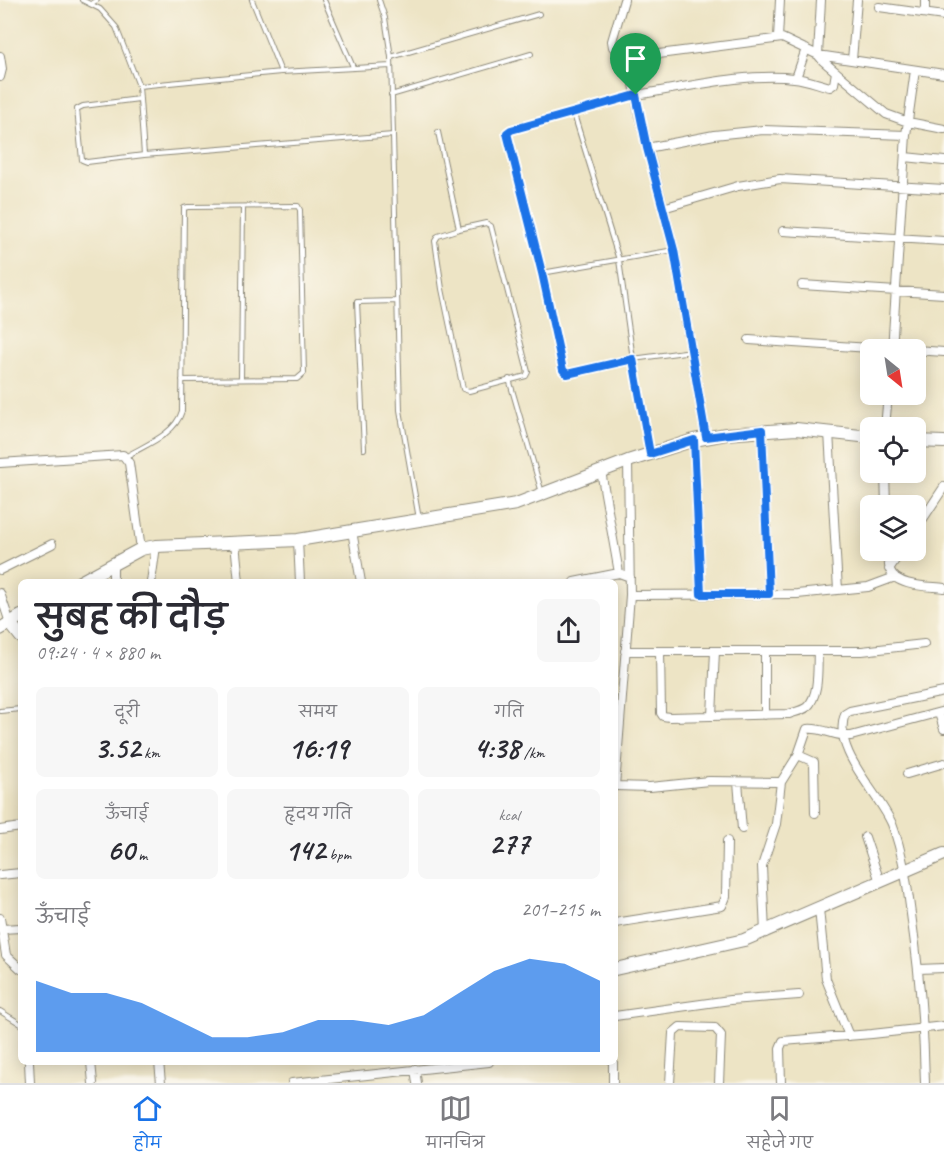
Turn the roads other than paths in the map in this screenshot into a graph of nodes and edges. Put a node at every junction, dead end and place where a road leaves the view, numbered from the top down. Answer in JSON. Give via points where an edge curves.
{"nodes":[{"id":1,"x":82,"y":0,"type":"edge"},
{"id":2,"x":97,"y":0,"type":"edge"},
{"id":3,"x":252,"y":0,"type":"edge"},
{"id":4,"x":324,"y":0,"type":"edge"},
{"id":5,"x":379,"y":0,"type":"edge"},
{"id":6,"x":624,"y":0,"type":"edge"},
{"id":7,"x":780,"y":0,"type":"edge"},
{"id":8,"x":821,"y":0,"type":"edge"},
{"id":9,"x":857,"y":0,"type":"edge"},
{"id":10,"x":925,"y":0,"type":"edge"},
{"id":11,"x":92,"y":3,"type":"junction"},
{"id":12,"x":879,"y":7,"type":"dead end"},
{"id":13,"x":925,"y":13,"type":"junction"},
{"id":14,"x":539,"y":14,"type":"dead end"},
{"id":15,"x":944,"y":16,"type":"edge"},
{"id":16,"x":778,"y":38,"type":"junction"},
{"id":17,"x":806,"y":49,"type":"junction"},
{"id":18,"x":531,"y":54,"type":"dead end"},
{"id":19,"x":818,"y":55,"type":"junction"},
{"id":20,"x":0,"y":56,"type":"edge"},
{"id":21,"x":391,"y":57,"type":"junction"},
{"id":22,"x":628,"y":58,"type":"junction"},
{"id":23,"x":852,"y":60,"type":"junction"},
{"id":24,"x":391,"y":66,"type":"junction"},
{"id":25,"x":353,"y":67,"type":"junction"},
{"id":26,"x":915,"y":70,"type":"junction"},
{"id":27,"x":281,"y":72,"type":"junction"},
{"id":28,"x":836,"y":72,"type":"junction"},
{"id":29,"x":944,"y":74,"type":"edge"},
{"id":30,"x":0,"y":76,"type":"edge"},
{"id":31,"x":796,"y":78,"type":"junction"},
{"id":32,"x":139,"y":86,"type":"junction"},
{"id":33,"x":392,"y":95,"type":"junction"},
{"id":34,"x":636,"y":95,"type":"junction"},
{"id":35,"x":140,"y":99,"type":"junction"},
{"id":36,"x":573,"y":111,"type":"junction"},
{"id":37,"x":908,"y":122,"type":"junction"},
{"id":38,"x":944,"y":129,"type":"edge"},
{"id":39,"x":438,"y":132,"type":"dead end"},
{"id":40,"x":393,"y":135,"type":"junction"},
{"id":41,"x":906,"y":135,"type":"junction"},
{"id":42,"x":647,"y":148,"type":"junction"},
{"id":43,"x":144,"y":155,"type":"junction"},
{"id":44,"x":905,"y":157,"type":"junction"},
{"id":45,"x":944,"y":161,"type":"edge"},
{"id":46,"x":903,"y":186,"type":"junction"},
{"id":47,"x":944,"y":189,"type":"edge"},
{"id":48,"x":243,"y":207,"type":"junction"},
{"id":49,"x":663,"y":208,"type":"junction"},
{"id":50,"x":459,"y":229,"type":"junction"},
{"id":51,"x":783,"y":231,"type":"dead end"},
{"id":52,"x":900,"y":238,"type":"junction"},
{"id":53,"x":944,"y":241,"type":"edge"},
{"id":54,"x":674,"y":250,"type":"junction"},
{"id":55,"x":619,"y":260,"type":"junction"},
{"id":56,"x":542,"y":273,"type":"junction"},
{"id":57,"x":802,"y":285,"type":"dead end"},
{"id":58,"x":896,"y":291,"type":"junction"},
{"id":59,"x":944,"y":294,"type":"edge"},
{"id":60,"x":397,"y":300,"type":"junction"},
{"id":61,"x":893,"y":339,"type":"edge"},
{"id":62,"x":748,"y":340,"type":"dead end"},
{"id":63,"x":860,"y":347,"type":"edge"},
{"id":64,"x":693,"y":351,"type":"junction"},
{"id":65,"x":926,"y":351,"type":"edge"},
{"id":66,"x":944,"y":352,"type":"edge"},
{"id":67,"x":633,"y":359,"type":"junction"},
{"id":68,"x":241,"y":378,"type":"junction"},
{"id":69,"x":509,"y":379,"type":"junction"},
{"id":70,"x":182,"y":380,"type":"junction"},
{"id":71,"x":762,"y":430,"type":"junction"},
{"id":72,"x":829,"y":432,"type":"junction"},
{"id":73,"x":860,"y":436,"type":"edge"},
{"id":74,"x":700,"y":439,"type":"junction"},
{"id":75,"x":926,"y":441,"type":"edge"},
{"id":76,"x":944,"y":442,"type":"edge"},
{"id":77,"x":364,"y":449,"type":"dead end"},
{"id":78,"x":650,"y":454,"type":"junction"},
{"id":79,"x":125,"y":457,"type":"junction"},
{"id":80,"x":628,"y":461,"type":"junction"},
{"id":81,"x":0,"y":463,"type":"edge"},
{"id":82,"x":601,"y":471,"type":"junction"},
{"id":83,"x":944,"y":487,"type":"edge"},
{"id":84,"x":542,"y":493,"type":"junction"},
{"id":85,"x":926,"y":514,"type":"edge"},
{"id":86,"x":419,"y":520,"type":"junction"},
{"id":87,"x":351,"y":531,"type":"junction"},
{"id":88,"x":298,"y":540,"type":"junction"},
{"id":89,"x":235,"y":543,"type":"junction"},
{"id":90,"x":52,"y":544,"type":"dead end"},
{"id":91,"x":156,"y":546,"type":"junction"},
{"id":92,"x":141,"y":549,"type":"junction"},
{"id":93,"x":890,"y":561,"type":"edge"},
{"id":94,"x":897,"y":561,"type":"edge"},
{"id":95,"x":113,"y":566,"type":"junction"},
{"id":96,"x":0,"y":570,"type":"edge"},
{"id":97,"x":619,"y":573,"type":"junction"},
{"id":98,"x":892,"y":573,"type":"junction"},
{"id":99,"x":630,"y":577,"type":"junction"},
{"id":100,"x":86,"y":579,"type":"edge"},
{"id":101,"x":113,"y":579,"type":"edge"},
{"id":102,"x":151,"y":579,"type":"edge"},
{"id":103,"x":239,"y":579,"type":"edge"},
{"id":104,"x":300,"y":579,"type":"edge"},
{"id":105,"x":360,"y":579,"type":"edge"},
{"id":106,"x":589,"y":579,"type":"edge"},
{"id":107,"x":944,"y":588,"type":"edge"},
{"id":108,"x":838,"y":590,"type":"junction"},
{"id":109,"x":0,"y":593,"type":"edge"},
{"id":110,"x":701,"y":594,"type":"junction"},
{"id":111,"x":769,"y":594,"type":"junction"},
{"id":112,"x":630,"y":595,"type":"junction"},
{"id":113,"x":18,"y":618,"type":"edge"},
{"id":114,"x":5,"y":626,"type":"edge"},
{"id":115,"x":18,"y":635,"type":"edge"},
{"id":116,"x":924,"y":644,"type":"dead end"},
{"id":117,"x":625,"y":651,"type":"junction"},
{"id":118,"x":660,"y":651,"type":"junction"},
{"id":119,"x":715,"y":651,"type":"junction"},
{"id":120,"x":765,"y":651,"type":"junction"},
{"id":121,"x":818,"y":651,"type":"junction"},
{"id":122,"x":944,"y":692,"type":"edge"},
{"id":123,"x":18,"y":709,"type":"edge"},
{"id":124,"x":0,"y":711,"type":"edge"},
{"id":125,"x":941,"y":712,"type":"edge"},
{"id":126,"x":765,"y":714,"type":"junction"},
{"id":127,"x":712,"y":716,"type":"junction"},
{"id":128,"x":944,"y":729,"type":"edge"},
{"id":129,"x":844,"y":736,"type":"junction"},
{"id":130,"x":618,"y":746,"type":"edge"},
{"id":131,"x":798,"y":755,"type":"junction"},
{"id":132,"x":944,"y":763,"type":"edge"},
{"id":133,"x":907,"y":774,"type":"dead end"},
{"id":134,"x":738,"y":782,"type":"junction"},
{"id":135,"x":781,"y":782,"type":"junction"},
{"id":136,"x":618,"y":786,"type":"edge"},
{"id":137,"x":815,"y":813,"type":"dead end"},
{"id":138,"x":18,"y":827,"type":"edge"},
{"id":139,"x":742,"y":829,"type":"dead end"},
{"id":140,"x":0,"y":830,"type":"edge"},
{"id":141,"x":865,"y":837,"type":"dead end"},
{"id":142,"x":727,"y":841,"type":"dead end"},
{"id":143,"x":944,"y":854,"type":"edge"},
{"id":144,"x":905,"y":872,"type":"junction"},
{"id":145,"x":18,"y":873,"type":"edge"},
{"id":146,"x":0,"y":875,"type":"edge"},
{"id":147,"x":880,"y":882,"type":"junction"},
{"id":148,"x":819,"y":909,"type":"junction"},
{"id":149,"x":0,"y":918,"type":"edge"},
{"id":150,"x":618,"y":923,"type":"edge"},
{"id":151,"x":18,"y":928,"type":"edge"},
{"id":152,"x":2,"y":929,"type":"junction"},
{"id":153,"x":765,"y":933,"type":"junction"},
{"id":154,"x":18,"y":966,"type":"edge"},
{"id":155,"x":618,"y":968,"type":"edge"},
{"id":156,"x":944,"y":968,"type":"edge"},
{"id":157,"x":919,"y":969,"type":"junction"},
{"id":158,"x":800,"y":995,"type":"dead end"},
{"id":159,"x":0,"y":1011,"type":"edge"},
{"id":160,"x":618,"y":1016,"type":"edge"},
{"id":161,"x":18,"y":1022,"type":"edge"},
{"id":162,"x":944,"y":1026,"type":"edge"},
{"id":163,"x":924,"y":1028,"type":"junction"},
{"id":164,"x":849,"y":1036,"type":"junction"},
{"id":165,"x":29,"y":1065,"type":"edge"},
{"id":166,"x":91,"y":1065,"type":"edge"},
{"id":167,"x":159,"y":1065,"type":"edge"},
{"id":168,"x":389,"y":1065,"type":"edge"},
{"id":169,"x":433,"y":1065,"type":"edge"},
{"id":170,"x":613,"y":1065,"type":"edge"},
{"id":171,"x":415,"y":1069,"type":"junction"},
{"id":172,"x":390,"y":1072,"type":"junction"},
{"id":173,"x":30,"y":1083,"type":"edge"},
{"id":174,"x":93,"y":1083,"type":"edge"},
{"id":175,"x":161,"y":1083,"type":"edge"},
{"id":176,"x":292,"y":1083,"type":"edge"},
{"id":177,"x":417,"y":1083,"type":"edge"},
{"id":178,"x":613,"y":1083,"type":"edge"},
{"id":179,"x":670,"y":1083,"type":"edge"},
{"id":180,"x":719,"y":1083,"type":"edge"},
{"id":181,"x":781,"y":1083,"type":"edge"},
{"id":182,"x":925,"y":1083,"type":"edge"}],
"edges":[{"from":1,"to":11,"type":"lane"},
{"from":2,"to":11,"type":"lane"},
{"from":3,"to":27,"type":"lane"},
{"from":4,"to":25,"type":"lane"},
{"from":5,"to":21,"type":"lane","via":[[386,18]]},
{"from":6,"to":22,"type":"street","via":[[612,41],[615,50]]},
{"from":7,"to":16,"type":"street"},
{"from":8,"to":19,"type":"street"},
{"from":9,"to":23,"type":"street"},
{"from":10,"to":13,"type":"street"},
{"from":11,"to":32,"type":"lane","via":[[116,27]]},
{"from":12,"to":13,"type":"street"},
{"from":13,"to":15,"type":"street"},
{"from":14,"to":21,"type":"lane"},
{"from":16,"to":17,"type":"street"},
{"from":16,"to":22,"type":"street"},
{"from":17,"to":19,"type":"street"},
{"from":17,"to":31,"type":"street"},
{"from":18,"to":33,"type":"lane"},
{"from":19,"to":23,"type":"street"},
{"from":19,"to":28,"type":"street"},
{"from":20,"to":30,"type":"street"},
{"from":21,"to":24,"type":"lane"},
{"from":22,"to":34,"type":"street"},
{"from":23,"to":26,"type":"street"},
{"from":24,"to":25,"type":"lane"},
{"from":24,"to":33,"type":"lane"},
{"from":25,"to":27,"type":"lane"},
{"from":26,"to":29,"type":"street"},
{"from":26,"to":37,"type":"street"},
{"from":27,"to":32,"type":"lane"},
{"from":28,"to":31,"type":"street","via":[[831,87]]},
{"from":28,"to":37,"type":"street","via":[[880,109]]},
{"from":31,"to":34,"type":"street","via":[[721,81]]},
{"from":32,"to":35,"type":"lane"},
{"from":33,"to":40,"type":"lane"},
{"from":34,"to":36,"type":"lane"},
{"from":34,"to":42,"type":"street"},
{"from":35,"to":43,"type":"lane"},
{"from":35,"to":43,"type":"lane","via":[[83,106],[76,111],[82,160]]},
{"from":36,"to":55,"type":"lane"},
{"from":36,"to":56,"type":"lane","via":[[507,133]]},
{"from":37,"to":38,"type":"street"},
{"from":37,"to":41,"type":"street"},
{"from":39,"to":50,"type":"lane"},
{"from":40,"to":43,"type":"lane"},
{"from":40,"to":60,"type":"lane"},
{"from":41,"to":42,"type":"street","via":[[763,129]]},
{"from":41,"to":44,"type":"street"},
{"from":42,"to":49,"type":"street"},
{"from":44,"to":45,"type":"street"},
{"from":44,"to":46,"type":"street"},
{"from":46,"to":47,"type":"street"},
{"from":46,"to":49,"type":"street","via":[[771,180]]},
{"from":46,"to":52,"type":"street"},
{"from":48,"to":68,"type":"lane"},
{"from":48,"to":68,"type":"lane","via":[[299,208],[304,373],[297,379]]},
{"from":48,"to":70,"type":"lane","via":[[184,210]]},
{"from":49,"to":54,"type":"street"},
{"from":50,"to":69,"type":"lane","via":[[486,223],[491,226],[528,372],[526,376]]},
{"from":50,"to":69,"type":"lane","via":[[438,236],[435,242],[464,389],[469,391]]},
{"from":51,"to":52,"type":"street"},
{"from":52,"to":53,"type":"street"},
{"from":52,"to":58,"type":"street"},
{"from":54,"to":55,"type":"lane"},
{"from":54,"to":64,"type":"street"},
{"from":55,"to":56,"type":"lane"},
{"from":55,"to":67,"type":"lane"},
{"from":56,"to":67,"type":"lane","via":[[564,373]]},
{"from":57,"to":58,"type":"street"},
{"from":58,"to":59,"type":"street"},
{"from":58,"to":61,"type":"street"},
{"from":60,"to":77,"type":"lane","via":[[357,302]]},
{"from":60,"to":86,"type":"lane","via":[[400,410]]},
{"from":62,"to":63,"type":"street"},
{"from":64,"to":67,"type":"lane"},
{"from":64,"to":74,"type":"street"},
{"from":65,"to":66,"type":"street"},
{"from":67,"to":78,"type":"lane"},
{"from":68,"to":70,"type":"lane"},
{"from":69,"to":84,"type":"lane"},
{"from":70,"to":79,"type":"lane","via":[[182,411],[176,423]]},
{"from":71,"to":72,"type":"street"},
{"from":71,"to":74,"type":"street"},
{"from":71,"to":111,"type":"street"},
{"from":72,"to":73,"type":"street"},
{"from":72,"to":108,"type":"street"},
{"from":74,"to":78,"type":"street"},
{"from":74,"to":110,"type":"street"},
{"from":75,"to":76,"type":"street"},
{"from":78,"to":80,"type":"street"},
{"from":79,"to":81,"type":"street","via":[[120,454]]},
{"from":79,"to":92,"type":"street"},
{"from":80,"to":82,"type":"street"},
{"from":80,"to":99,"type":"street"},
{"from":82,"to":84,"type":"street"},
{"from":82,"to":97,"type":"street"},
{"from":83,"to":85,"type":"street"},
{"from":84,"to":86,"type":"street","via":[[516,504]]},
{"from":86,"to":87,"type":"street"},
{"from":87,"to":88,"type":"street"},
{"from":87,"to":105,"type":"street"},
{"from":88,"to":89,"type":"street"},
{"from":88,"to":104,"type":"street"},
{"from":89,"to":91,"type":"street"},
{"from":89,"to":103,"type":"street"},
{"from":90,"to":96,"type":"street"},
{"from":91,"to":92,"type":"street"},
{"from":91,"to":102,"type":"street"},
{"from":92,"to":95,"type":"street"},
{"from":93,"to":98,"type":"street"},
{"from":94,"to":98,"type":"street"},
{"from":95,"to":100,"type":"street"},
{"from":95,"to":101,"type":"street"},
{"from":97,"to":99,"type":"street"},
{"from":97,"to":106,"type":"street"},
{"from":98,"to":107,"type":"street","via":[[913,584]]},
{"from":98,"to":108,"type":"street","via":[[868,587]]},
{"from":99,"to":112,"type":"street"},
{"from":108,"to":111,"type":"street"},
{"from":109,"to":114,"type":"street"},
{"from":110,"to":111,"type":"street"},
{"from":110,"to":112,"type":"street"},
{"from":112,"to":117,"type":"street"},
{"from":113,"to":114,"type":"street"},
{"from":114,"to":115,"type":"street"},
{"from":116,"to":121,"type":"street"},
{"from":117,"to":118,"type":"street"},
{"from":117,"to":130,"type":"street"},
{"from":118,"to":119,"type":"street"},
{"from":118,"to":127,"type":"street","via":[[662,715]]},
{"from":119,"to":120,"type":"street"},
{"from":119,"to":127,"type":"street"},
{"from":120,"to":121,"type":"street"},
{"from":120,"to":126,"type":"street"},
{"from":121,"to":126,"type":"street","via":[[816,687],[807,707],[789,714]]},
{"from":122,"to":129,"type":"street","via":[[847,712]]},
{"from":123,"to":124,"type":"lane"},
{"from":125,"to":128,"type":"street"},
{"from":125,"to":129,"type":"street"},
{"from":126,"to":127,"type":"street"},
{"from":129,"to":131,"type":"street","via":[[809,728]]},
{"from":129,"to":144,"type":"street","via":[[853,764],[892,824]]},
{"from":131,"to":135,"type":"street"},
{"from":131,"to":137,"type":"street","via":[[814,762]]},
{"from":132,"to":133,"type":"street"},
{"from":134,"to":135,"type":"street"},
{"from":134,"to":136,"type":"street"},
{"from":134,"to":139,"type":"street"},
{"from":135,"to":153,"type":"street","via":[[776,824],[762,866]]},
{"from":138,"to":140,"type":"street"},
{"from":141,"to":147,"type":"street"},
{"from":142,"to":150,"type":"street","via":[[726,897],[722,906]]},
{"from":143,"to":144,"type":"street"},
{"from":144,"to":147,"type":"street"},
{"from":144,"to":157,"type":"street"},
{"from":145,"to":146,"type":"street"},
{"from":147,"to":148,"type":"street"},
{"from":148,"to":153,"type":"street"},
{"from":148,"to":164,"type":"street","via":[[826,982]]},
{"from":149,"to":152,"type":"street"},
{"from":151,"to":152,"type":"street"},
{"from":152,"to":154,"type":"street","via":[[6,955]]},
{"from":153,"to":155,"type":"street"},
{"from":156,"to":157,"type":"street"},
{"from":157,"to":163,"type":"street"},
{"from":158,"to":160,"type":"street"},
{"from":159,"to":161,"type":"lane"},
{"from":162,"to":163,"type":"street"},
{"from":163,"to":164,"type":"street"},
{"from":163,"to":182,"type":"street"},
{"from":164,"to":181,"type":"street","via":[[783,1041]]},
{"from":165,"to":173,"type":"street"},
{"from":166,"to":174,"type":"street"},
{"from":167,"to":175,"type":"street"},
{"from":168,"to":172,"type":"street"},
{"from":169,"to":171,"type":"street"},
{"from":170,"to":178,"type":"street"},
{"from":171,"to":172,"type":"street"},
{"from":171,"to":177,"type":"street"},
{"from":172,"to":176,"type":"street"},
{"from":179,"to":180,"type":"street","via":[[673,1033],[680,1027],[718,1030]]}]}
